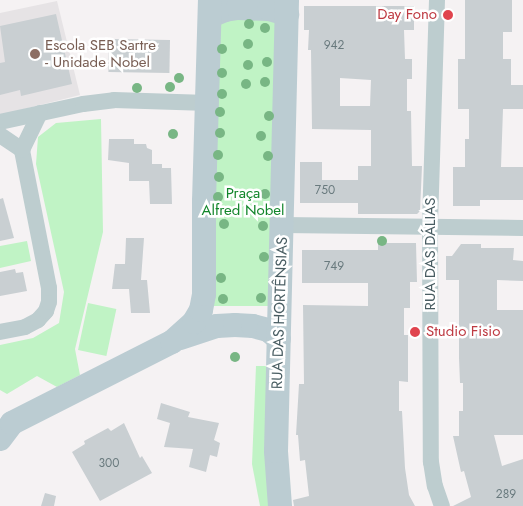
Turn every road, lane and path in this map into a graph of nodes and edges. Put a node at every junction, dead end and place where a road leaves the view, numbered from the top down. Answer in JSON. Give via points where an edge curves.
{"nodes":[{"id":1,"x":437,"y":0,"type":"edge"},
{"id":2,"x":287,"y":7,"type":"edge"},
{"id":3,"x":210,"y":8,"type":"edge"},
{"id":4,"x":208,"y":103,"type":"junction"},
{"id":5,"x":40,"y":112,"type":"junction"},
{"id":6,"x":0,"y":122,"type":"edge"},
{"id":7,"x":0,"y":135,"type":"edge"},
{"id":8,"x":22,"y":150,"type":"junction"},
{"id":9,"x":283,"y":224,"type":"junction"},
{"id":10,"x":430,"y":226,"type":"junction"},
{"id":11,"x":523,"y":228,"type":"edge"},
{"id":12,"x":279,"y":309,"type":"junction"},
{"id":13,"x":201,"y":310,"type":"junction"},
{"id":14,"x":0,"y":332,"type":"edge"},
{"id":15,"x":279,"y":339,"type":"junction"},
{"id":16,"x":172,"y":342,"type":"junction"},
{"id":17,"x":0,"y":439,"type":"edge"},
{"id":18,"x":280,"y":506,"type":"edge"},
{"id":19,"x":442,"y":506,"type":"edge"}],
"edges":[{"from":1,"to":10,"type":"street","name":"RUA DAS DÁLIAS"},
{"from":2,"to":3,"type":"street"},
{"from":2,"to":9,"type":"street","name":"RUA DAS HORTÊNSIAS"},
{"from":3,"to":4,"type":"street"},
{"from":4,"to":5,"type":"street","via":[[114,100]]},
{"from":4,"to":13,"type":"street"},
{"from":5,"to":6,"type":"street"},
{"from":5,"to":8,"type":"street"},
{"from":7,"to":8,"type":"street"},
{"from":8,"to":14,"type":"street","via":[[50,288],[49,302],[38,320]]},
{"from":9,"to":10,"type":"street"},
{"from":9,"to":12,"type":"street","name":"RUA DAS HORTÊNSIAS"},
{"from":10,"to":11,"type":"street"},
{"from":10,"to":19,"type":"street","name":"RUA DAS DÁLIAS","via":[[431,462],[434,486]]},
{"from":12,"to":13,"type":"street","via":[[261,314]]},
{"from":12,"to":15,"type":"street","name":"RUA DAS HORTÊNSIAS"},
{"from":13,"to":16,"type":"street","via":[[194,322]]},
{"from":15,"to":16,"type":"street","via":[[268,330],[235,325],[217,326]]},
{"from":15,"to":18,"type":"street","name":"RUA DAS HORTÊNSIAS","via":[[276,461]]},
{"from":16,"to":17,"type":"street","via":[[12,423]]}]}
